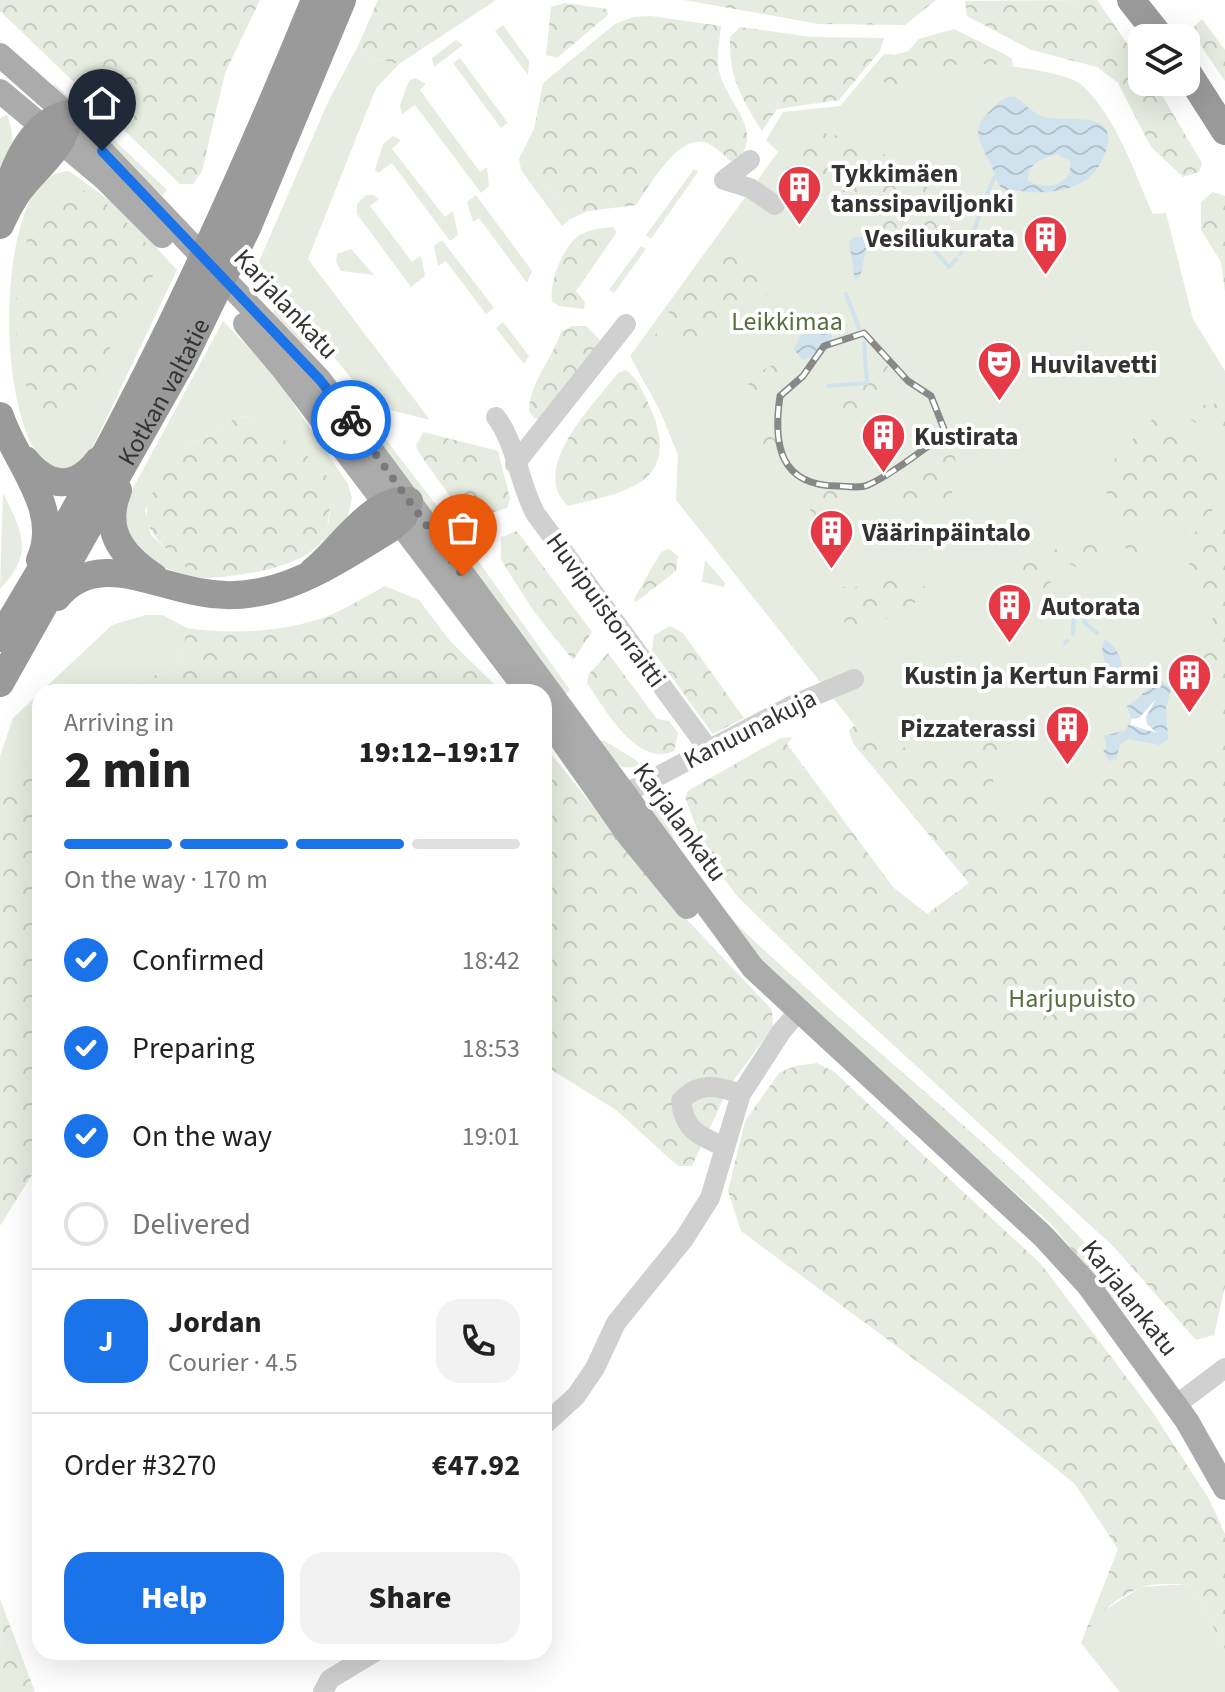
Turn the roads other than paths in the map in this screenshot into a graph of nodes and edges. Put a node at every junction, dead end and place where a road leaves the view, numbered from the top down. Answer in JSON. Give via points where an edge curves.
{"nodes":[{"id":1,"x":315,"y":0,"type":"edge"},
{"id":2,"x":342,"y":0,"type":"edge"},
{"id":3,"x":1131,"y":0,"type":"edge"},
{"id":4,"x":1141,"y":0,"type":"edge"},
{"id":5,"x":1151,"y":24,"type":"edge"},
{"id":6,"x":1155,"y":24,"type":"edge"},
{"id":7,"x":0,"y":55,"type":"edge"},
{"id":8,"x":0,"y":91,"type":"edge"},
{"id":9,"x":1200,"y":93,"type":"edge"},
{"id":10,"x":56,"y":128,"type":"junction"},
{"id":11,"x":1225,"y":131,"type":"edge"},
{"id":12,"x":750,"y":160,"type":"dead end"},
{"id":13,"x":775,"y":205,"type":"dead end"},
{"id":14,"x":0,"y":211,"type":"edge"},
{"id":15,"x":0,"y":225,"type":"edge"},
{"id":16,"x":626,"y":324,"type":"dead end"},
{"id":17,"x":0,"y":416,"type":"edge"},
{"id":18,"x":496,"y":417,"type":"dead end"},
{"id":19,"x":124,"y":444,"type":"junction"},
{"id":20,"x":14,"y":447,"type":"junction"},
{"id":21,"x":515,"y":464,"type":"junction"},
{"id":22,"x":398,"y":509,"type":"junction"},
{"id":23,"x":158,"y":580,"type":"junction"},
{"id":24,"x":36,"y":622,"type":"junction"},
{"id":25,"x":3,"y":633,"type":"edge"},
{"id":26,"x":854,"y":679,"type":"dead end"},
{"id":27,"x":0,"y":683,"type":"edge"},
{"id":28,"x":522,"y":684,"type":"edge"},
{"id":29,"x":529,"y":684,"type":"edge"},
{"id":30,"x":552,"y":715,"type":"edge"},
{"id":31,"x":552,"y":724,"type":"edge"},
{"id":32,"x":709,"y":750,"type":"junction"},
{"id":33,"x":615,"y":799,"type":"junction"},
{"id":34,"x":798,"y":1012,"type":"junction"},
{"id":35,"x":741,"y":1094,"type":"junction"},
{"id":36,"x":723,"y":1146,"type":"junction"},
{"id":37,"x":1225,"y":1368,"type":"edge"},
{"id":38,"x":1176,"y":1405,"type":"junction"},
{"id":39,"x":552,"y":1418,"type":"edge"},
{"id":40,"x":1225,"y":1488,"type":"edge"},
{"id":41,"x":362,"y":1660,"type":"edge"},
{"id":42,"x":323,"y":1692,"type":"edge"}],
"edges":[{"from":1,"to":19,"type":"highway","name":"Kotkan valtatie"},
{"from":2,"to":19,"type":"highway","name":"Kotkan valtatie","via":[[247,228]]},
{"from":3,"to":5,"type":"highway"},
{"from":4,"to":6,"type":"highway"},
{"from":7,"to":10,"type":"main road","name":"Karjalankatu"},
{"from":8,"to":10,"type":"main road","name":"Karjalankatu"},
{"from":9,"to":11,"type":"highway"},
{"from":10,"to":14,"type":"highway","via":[[21,158]]},
{"from":10,"to":15,"type":"highway"},
{"from":10,"to":22,"type":"main road","name":"Karjalankatu","via":[[104,178],[150,212],[268,337],[320,380]]},
{"from":12,"to":13,"type":"street","via":[[724,180],[750,188]]},
{"from":16,"to":21,"type":"street"},
{"from":17,"to":20,"type":"highway"},
{"from":18,"to":21,"type":"street","name":"Huvipuistonraitti"},
{"from":19,"to":20,"type":"highway","via":[[84,477],[66,483],[39,476]]},
{"from":19,"to":23,"type":"highway","via":[[110,519],[116,543]]},
{"from":19,"to":24,"type":"highway","name":"Kotkan valtatie"},
{"from":19,"to":25,"type":"highway","name":"Kotkan valtatie"},
{"from":20,"to":25,"type":"highway","via":[[42,504],[47,531],[42,556]]},
{"from":21,"to":32,"type":"street","name":"Huvipuistonraitti","via":[[535,513]]},
{"from":22,"to":23,"type":"highway","via":[[313,571],[279,587],[240,594],[200,593]]},
{"from":22,"to":28,"type":"main road","name":"Karjalankatu"},
{"from":22,"to":29,"type":"main road","name":"Karjalankatu"},
{"from":23,"to":24,"type":"highway","via":[[104,572],[83,575]]},
{"from":24,"to":27,"type":"highway","name":"Kotkan valtatie"},
{"from":26,"to":32,"type":"street","name":"Kanuunakuja"},
{"from":30,"to":33,"type":"main road","name":"Karjalankatu"},
{"from":31,"to":33,"type":"main road","name":"Karjalankatu"},
{"from":32,"to":33,"type":"street","name":"Kanuunakuja"},
{"from":33,"to":34,"type":"main road","name":"Karjalankatu","via":[[753,968]]},
{"from":34,"to":35,"type":"street"},
{"from":34,"to":38,"type":"main road","name":"Karjalankatu","via":[[1047,1240],[1088,1285]]},
{"from":35,"to":36,"type":"street"},
{"from":35,"to":36,"type":"street","via":[[717,1085],[691,1089],[681,1101],[694,1134]]},
{"from":36,"to":39,"type":"street","via":[[710,1198],[616,1323],[576,1396]]},
{"from":37,"to":38,"type":"street"},
{"from":38,"to":40,"type":"main road","name":"Karjalankatu"},
{"from":41,"to":42,"type":"street","via":[[330,1679]]}]}
